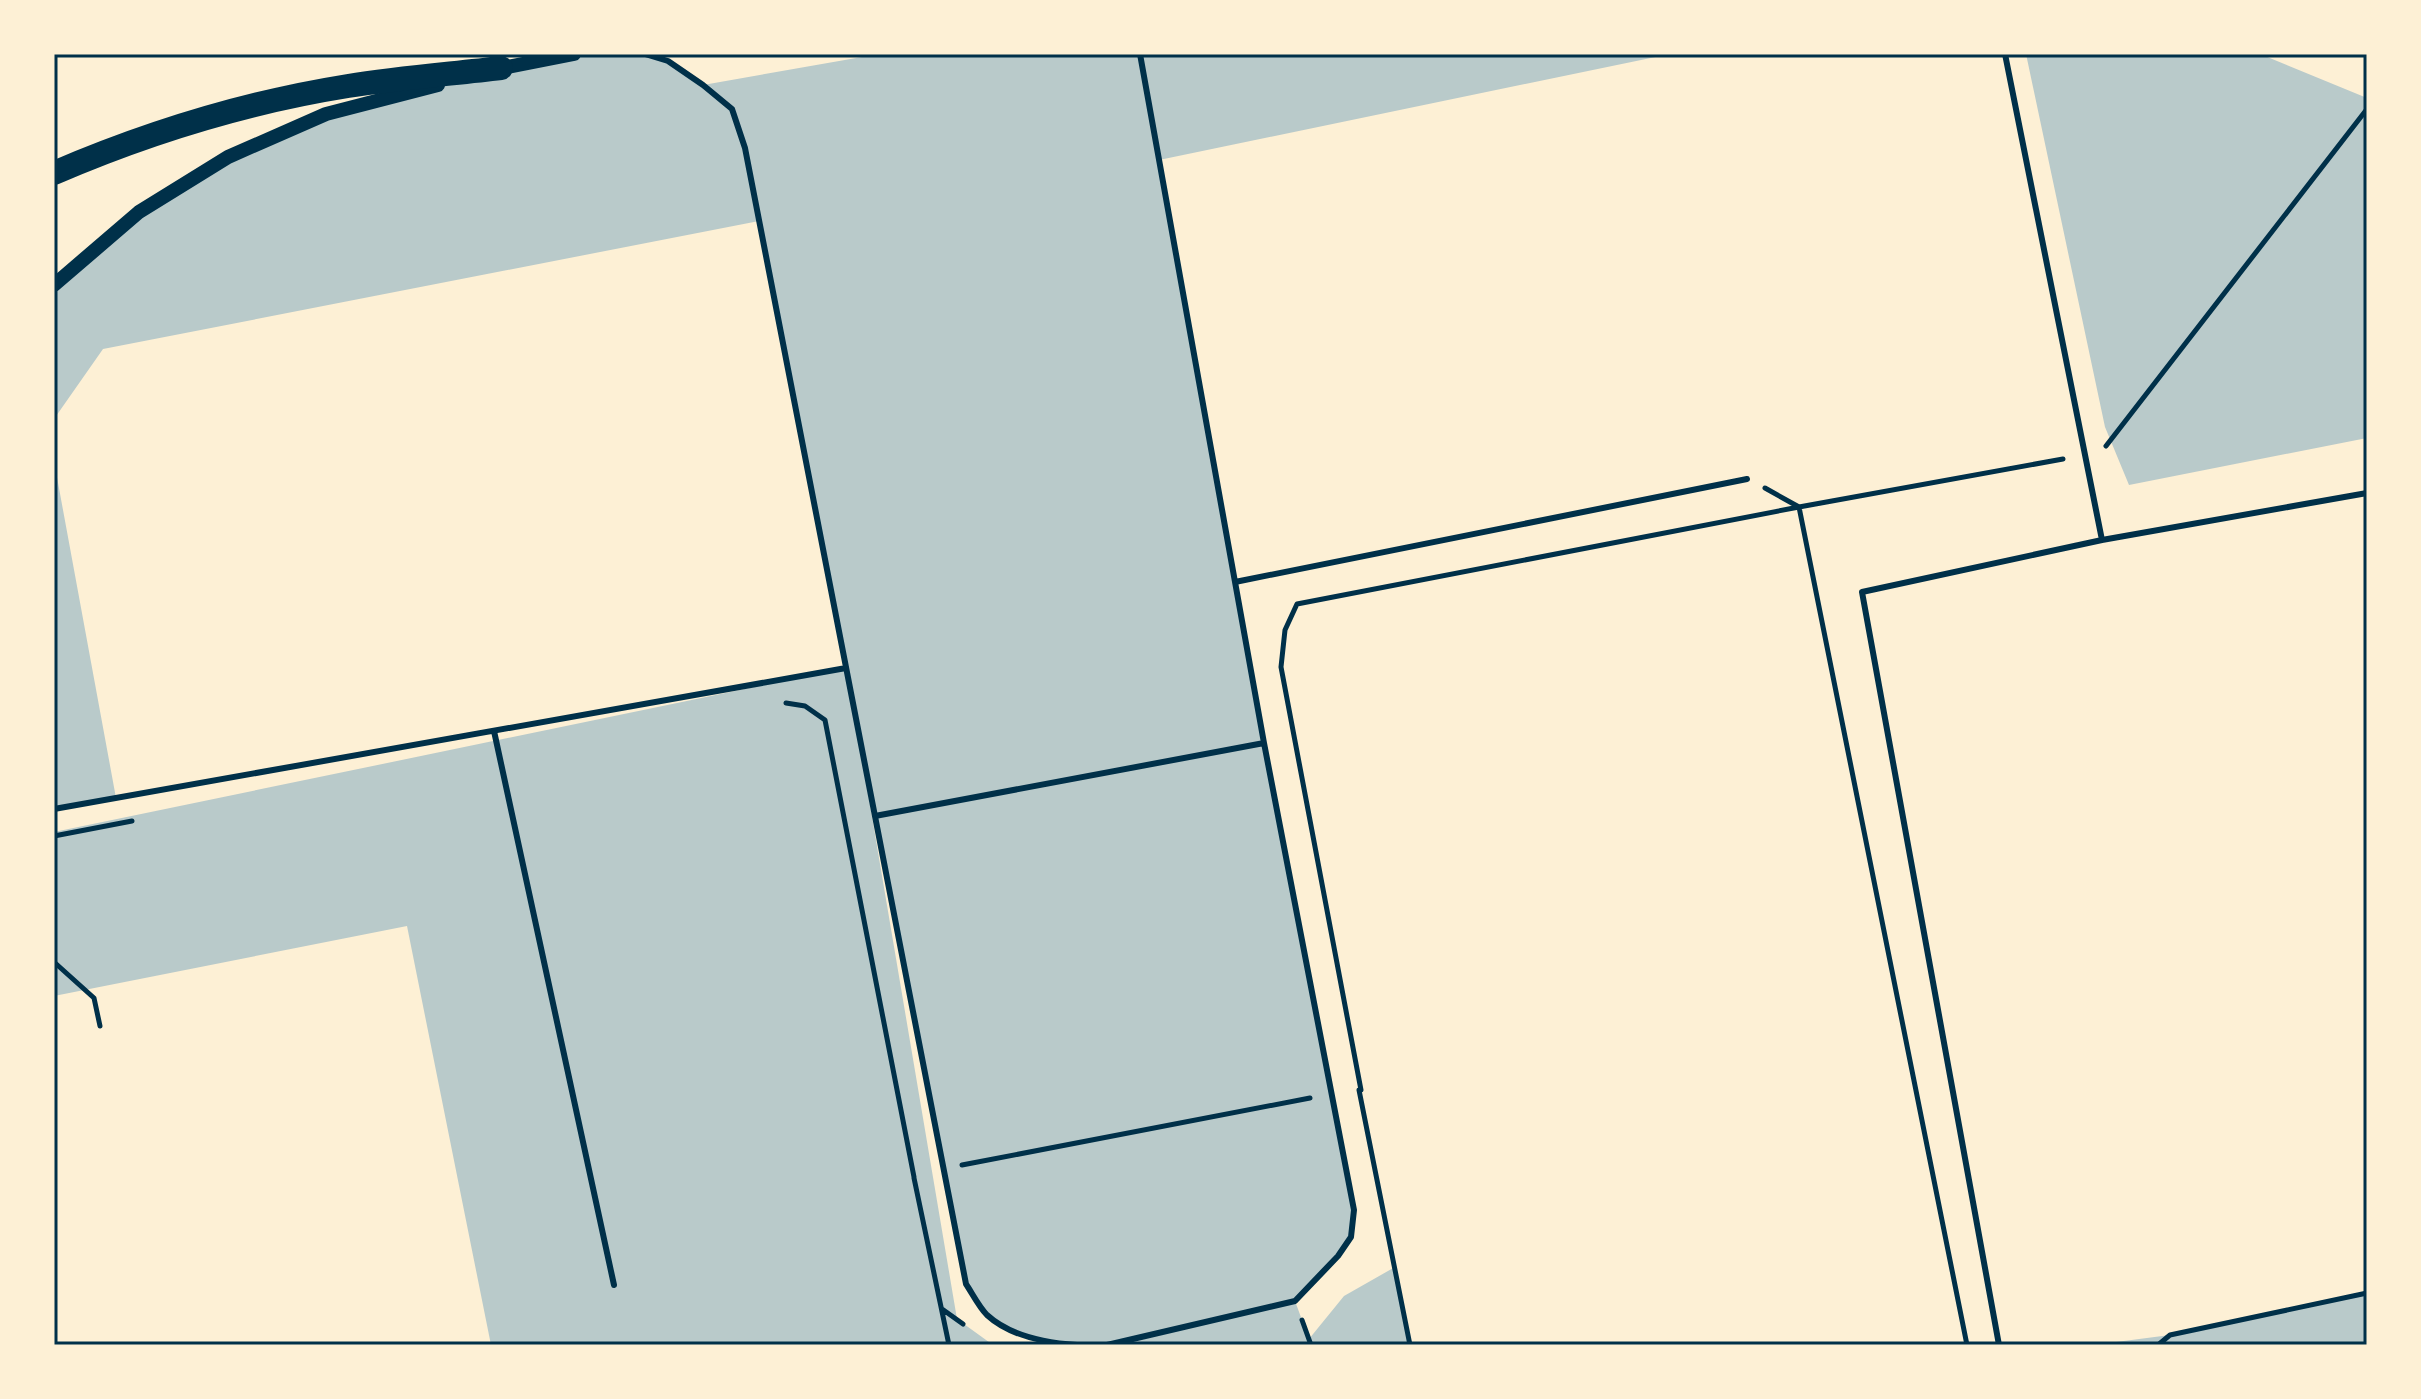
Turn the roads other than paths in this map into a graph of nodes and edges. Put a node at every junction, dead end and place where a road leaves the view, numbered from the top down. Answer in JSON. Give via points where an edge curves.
{"nodes":[{"id":1,"x":574,"y":54,"type":"edge"},
{"id":2,"x":645,"y":54,"type":"edge"},
{"id":3,"x":1140,"y":54,"type":"edge"},
{"id":4,"x":2005,"y":54,"type":"edge"},
{"id":5,"x":501,"y":68,"type":"junction"},
{"id":6,"x":54,"y":173,"type":"edge"},
{"id":7,"x":54,"y":285,"type":"edge"},
{"id":8,"x":1747,"y":479,"type":"road end"},
{"id":9,"x":2367,"y":493,"type":"edge"},
{"id":10,"x":2102,"y":540,"type":"junction"},
{"id":11,"x":1235,"y":582,"type":"junction"},
{"id":12,"x":846,"y":668,"type":"junction"},
{"id":13,"x":494,"y":731,"type":"junction"},
{"id":14,"x":1264,"y":743,"type":"junction"},
{"id":15,"x":54,"y":809,"type":"edge"},
{"id":16,"x":875,"y":816,"type":"junction"},
{"id":17,"x":614,"y":1285,"type":"dead end"},
{"id":18,"x":1077,"y":1345,"type":"edge"},
{"id":19,"x":1107,"y":1345,"type":"edge"},
{"id":20,"x":1999,"y":1345,"type":"edge"}],
"edges":[{"from":1,"to":5,"type":"street"},
{"from":2,"to":12,"type":"lane","via":[[668,61],[732,109],[745,148]]},
{"from":3,"to":11,"type":"lane"},
{"from":4,"to":10,"type":"lane"},
{"from":5,"to":6,"type":"highway","via":[[278,100],[138,141]]},
{"from":5,"to":7,"type":"street","via":[[326,114],[228,157],[139,212]]},
{"from":8,"to":11,"type":"lane"},
{"from":9,"to":10,"type":"lane"},
{"from":10,"to":20,"type":"lane","via":[[1862,592]]},
{"from":11,"to":14,"type":"lane"},
{"from":12,"to":13,"type":"lane"},
{"from":12,"to":16,"type":"lane"},
{"from":13,"to":15,"type":"lane"},
{"from":13,"to":17,"type":"lane"},
{"from":14,"to":16,"type":"lane"},
{"from":14,"to":19,"type":"lane","via":[[1354,1210],[1351,1237],[1295,1301]]},
{"from":16,"to":18,"type":"lane","via":[[966,1284],[987,1315],[1015,1332]]}]}
